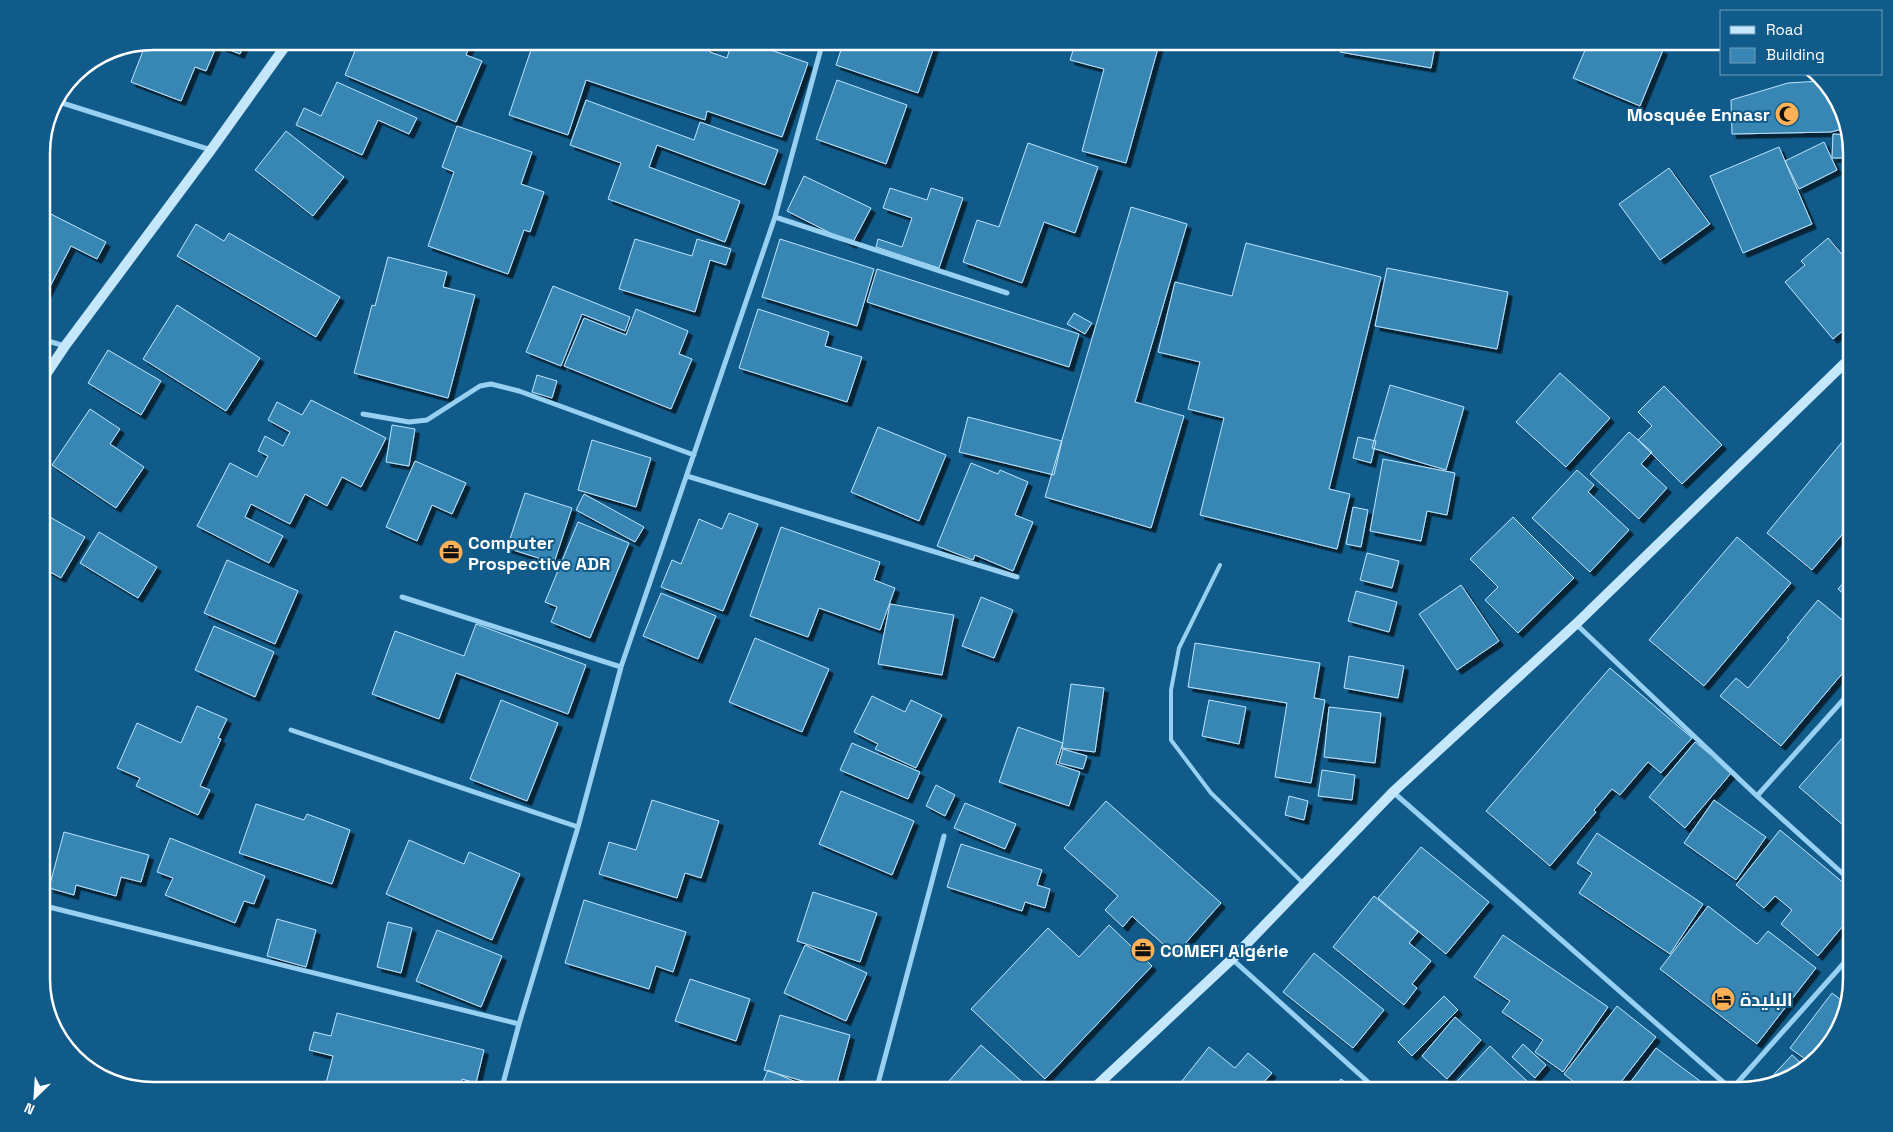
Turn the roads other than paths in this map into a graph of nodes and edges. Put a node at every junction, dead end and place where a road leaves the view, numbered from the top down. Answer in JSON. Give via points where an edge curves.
{"nodes":[{"id":1,"x":282,"y":50,"type":"edge"},
{"id":2,"x":821,"y":50,"type":"edge"},
{"id":3,"x":63,"y":103,"type":"edge"},
{"id":4,"x":211,"y":150,"type":"junction"},
{"id":5,"x":775,"y":217,"type":"junction"},
{"id":6,"x":1007,"y":293,"type":"dead end"},
{"id":7,"x":50,"y":341,"type":"edge"},
{"id":8,"x":65,"y":346,"type":"junction"},
{"id":9,"x":1843,"y":365,"type":"edge"},
{"id":10,"x":50,"y":369,"type":"edge"},
{"id":11,"x":363,"y":414,"type":"dead end"},
{"id":12,"x":694,"y":455,"type":"junction"},
{"id":13,"x":687,"y":476,"type":"junction"},
{"id":14,"x":1220,"y":565,"type":"dead end"},
{"id":15,"x":1017,"y":577,"type":"dead end"},
{"id":16,"x":402,"y":597,"type":"dead end"},
{"id":17,"x":1576,"y":624,"type":"junction"},
{"id":18,"x":621,"y":668,"type":"junction"},
{"id":19,"x":1843,"y":700,"type":"edge"},
{"id":20,"x":292,"y":730,"type":"dead end"},
{"id":21,"x":1393,"y":792,"type":"junction"},
{"id":22,"x":1757,"y":796,"type":"junction"},
{"id":23,"x":578,"y":828,"type":"junction"},
{"id":24,"x":944,"y":836,"type":"dead end"},
{"id":25,"x":1843,"y":874,"type":"edge"},
{"id":26,"x":1304,"y":884,"type":"junction"},
{"id":27,"x":50,"y":907,"type":"edge"},
{"id":28,"x":1232,"y":959,"type":"junction"},
{"id":29,"x":1843,"y":964,"type":"edge"},
{"id":30,"x":519,"y":1024,"type":"junction"},
{"id":31,"x":503,"y":1082,"type":"edge"},
{"id":32,"x":878,"y":1082,"type":"edge"},
{"id":33,"x":1101,"y":1082,"type":"edge"},
{"id":34,"x":1368,"y":1082,"type":"edge"},
{"id":35,"x":1721,"y":1082,"type":"edge"},
{"id":36,"x":1737,"y":1082,"type":"edge"}],
"edges":[{"from":1,"to":4,"type":"main road"},
{"from":2,"to":5,"type":"street"},
{"from":3,"to":4,"type":"street"},
{"from":4,"to":8,"type":"main road"},
{"from":5,"to":6,"type":"street"},
{"from":5,"to":12,"type":"street"},
{"from":7,"to":8,"type":"street"},
{"from":8,"to":10,"type":"main road"},
{"from":9,"to":17,"type":"main road"},
{"from":11,"to":12,"type":"street","via":[[408,422],[427,420],[480,386],[491,384]]},
{"from":12,"to":13,"type":"street"},
{"from":13,"to":15,"type":"street"},
{"from":13,"to":18,"type":"street"},
{"from":14,"to":26,"type":"lane","via":[[1180,648],[1171,690],[1171,740],[1211,793]]},
{"from":16,"to":18,"type":"street"},
{"from":17,"to":21,"type":"main road"},
{"from":17,"to":22,"type":"street"},
{"from":18,"to":23,"type":"street"},
{"from":19,"to":22,"type":"street"},
{"from":20,"to":23,"type":"street"},
{"from":21,"to":26,"type":"main road"},
{"from":21,"to":35,"type":"street"},
{"from":22,"to":25,"type":"street"},
{"from":23,"to":30,"type":"street"},
{"from":24,"to":32,"type":"street"},
{"from":26,"to":28,"type":"main road"},
{"from":27,"to":30,"type":"street"},
{"from":28,"to":33,"type":"main road"},
{"from":28,"to":34,"type":"street"},
{"from":29,"to":36,"type":"street"},
{"from":30,"to":31,"type":"street"}]}
